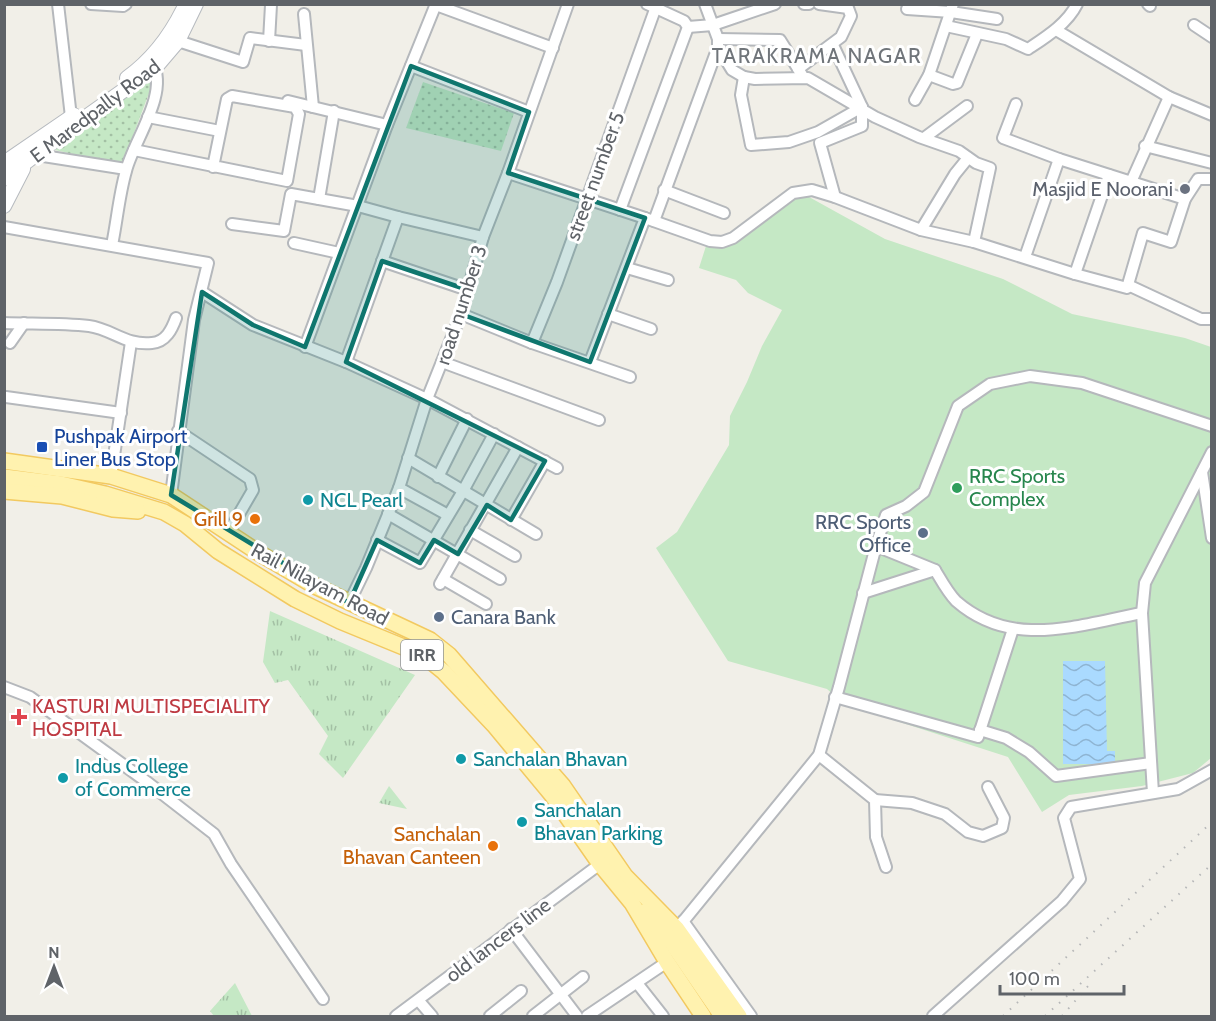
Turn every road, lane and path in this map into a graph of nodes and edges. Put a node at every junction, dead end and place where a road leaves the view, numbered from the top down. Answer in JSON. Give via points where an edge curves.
{"nodes":[{"id":1,"x":58,"y":4,"type":"edge"},
{"id":2,"x":91,"y":4,"type":"edge"},
{"id":3,"x":126,"y":4,"type":"edge"},
{"id":4,"x":186,"y":4,"type":"edge"},
{"id":5,"x":196,"y":4,"type":"edge"},
{"id":6,"x":423,"y":4,"type":"edge"},
{"id":7,"x":568,"y":4,"type":"edge"},
{"id":8,"x":705,"y":4,"type":"edge"},
{"id":9,"x":775,"y":4,"type":"edge"},
{"id":10,"x":804,"y":4,"type":"edge"},
{"id":11,"x":809,"y":4,"type":"edge"},
{"id":12,"x":819,"y":4,"type":"edge"},
{"id":13,"x":1077,"y":4,"type":"edge"},
{"id":14,"x":271,"y":5,"type":"edge"},
{"id":15,"x":653,"y":6,"type":"edge"},
{"id":16,"x":435,"y":8,"type":"edge"},
{"id":17,"x":952,"y":8,"type":"edge"},
{"id":18,"x":907,"y":9,"type":"dead end"},
{"id":19,"x":304,"y":14,"type":"dead end"},
{"id":20,"x":997,"y":19,"type":"dead end"},
{"id":21,"x":713,"y":25,"type":"junction"},
{"id":22,"x":1194,"y":25,"type":"dead end"},
{"id":23,"x":946,"y":26,"type":"junction"},
{"id":24,"x":688,"y":27,"type":"junction"},
{"id":25,"x":1056,"y":30,"type":"junction"},
{"id":26,"x":977,"y":34,"type":"junction"},
{"id":27,"x":1212,"y":37,"type":"edge"},
{"id":28,"x":269,"y":40,"type":"junction"},
{"id":29,"x":178,"y":42,"type":"junction"},
{"id":30,"x":718,"y":43,"type":"junction"},
{"id":31,"x":306,"y":45,"type":"junction"},
{"id":32,"x":833,"y":45,"type":"junction"},
{"id":33,"x":553,"y":48,"type":"junction"},
{"id":34,"x":153,"y":64,"type":"junction"},
{"id":35,"x":411,"y":66,"type":"junction"},
{"id":36,"x":801,"y":74,"type":"junction"},
{"id":37,"x":929,"y":75,"type":"junction"},
{"id":38,"x":744,"y":77,"type":"junction"},
{"id":39,"x":1169,"y":97,"type":"junction"},
{"id":40,"x":915,"y":100,"type":"dead end"},
{"id":41,"x":284,"y":101,"type":"dead end"},
{"id":42,"x":1016,"y":104,"type":"dead end"},
{"id":43,"x":314,"y":106,"type":"junction"},
{"id":44,"x":967,"y":106,"type":"dead end"},
{"id":45,"x":862,"y":107,"type":"junction"},
{"id":46,"x":334,"y":111,"type":"junction"},
{"id":47,"x":529,"y":112,"type":"junction"},
{"id":48,"x":1212,"y":115,"type":"edge"},
{"id":49,"x":71,"y":117,"type":"junction"},
{"id":50,"x":148,"y":117,"type":"junction"},
{"id":51,"x":387,"y":125,"type":"junction"},
{"id":52,"x":220,"y":131,"type":"junction"},
{"id":53,"x":924,"y":138,"type":"junction"},
{"id":54,"x":1145,"y":146,"type":"junction"},
{"id":55,"x":134,"y":150,"type":"junction"},
{"id":56,"x":32,"y":158,"type":"junction"},
{"id":57,"x":968,"y":158,"type":"junction"},
{"id":58,"x":1059,"y":159,"type":"junction"},
{"id":59,"x":4,"y":163,"type":"edge"},
{"id":60,"x":1212,"y":163,"type":"edge"},
{"id":61,"x":213,"y":168,"type":"junction"},
{"id":62,"x":126,"y":169,"type":"junction"},
{"id":63,"x":508,"y":173,"type":"junction"},
{"id":64,"x":1109,"y":175,"type":"junction"},
{"id":65,"x":4,"y":179,"type":"edge"},
{"id":66,"x":1212,"y":179,"type":"edge"},
{"id":67,"x":1131,"y":182,"type":"junction"},
{"id":68,"x":664,"y":190,"type":"junction"},
{"id":69,"x":834,"y":196,"type":"junction"},
{"id":70,"x":319,"y":199,"type":"junction"},
{"id":71,"x":586,"y":199,"type":"junction"},
{"id":72,"x":1185,"y":199,"type":"junction"},
{"id":73,"x":4,"y":206,"type":"edge"},
{"id":74,"x":358,"y":206,"type":"junction"},
{"id":75,"x":620,"y":210,"type":"junction"},
{"id":76,"x":724,"y":213,"type":"dead end"},
{"id":77,"x":398,"y":217,"type":"junction"},
{"id":78,"x":649,"y":219,"type":"junction"},
{"id":79,"x":232,"y":224,"type":"dead end"},
{"id":80,"x":4,"y":227,"type":"edge"},
{"id":81,"x":921,"y":230,"type":"junction"},
{"id":82,"x":483,"y":237,"type":"junction"},
{"id":83,"x":975,"y":242,"type":"junction"},
{"id":84,"x":294,"y":243,"type":"dead end"},
{"id":85,"x":112,"y":245,"type":"junction"},
{"id":86,"x":339,"y":253,"type":"junction"},
{"id":87,"x":1025,"y":257,"type":"junction"},
{"id":88,"x":382,"y":261,"type":"junction"},
{"id":89,"x":627,"y":268,"type":"junction"},
{"id":90,"x":1075,"y":274,"type":"junction"},
{"id":91,"x":668,"y":280,"type":"dead end"},
{"id":92,"x":1128,"y":285,"type":"junction"},
{"id":93,"x":468,"y":291,"type":"junction"},
{"id":94,"x":202,"y":292,"type":"junction"},
{"id":95,"x":460,"y":314,"type":"junction"},
{"id":96,"x":608,"y":314,"type":"junction"},
{"id":97,"x":176,"y":318,"type":"dead end"},
{"id":98,"x":1212,"y":319,"type":"edge"},
{"id":99,"x":4,"y":323,"type":"edge"},
{"id":100,"x":24,"y":324,"type":"junction"},
{"id":101,"x":651,"y":329,"type":"dead end"},
{"id":102,"x":131,"y":342,"type":"junction"},
{"id":103,"x":10,"y":343,"type":"dead end"},
{"id":104,"x":532,"y":343,"type":"junction"},
{"id":105,"x":305,"y":347,"type":"junction"},
{"id":106,"x":346,"y":362,"type":"junction"},
{"id":107,"x":442,"y":362,"type":"junction"},
{"id":108,"x":590,"y":362,"type":"junction"},
{"id":109,"x":630,"y":377,"type":"dead end"},
{"id":110,"x":6,"y":397,"type":"dead end"},
{"id":111,"x":427,"y":399,"type":"junction"},
{"id":112,"x":120,"y":413,"type":"junction"},
{"id":113,"x":467,"y":419,"type":"junction"},
{"id":114,"x":599,"y":420,"type":"dead end"},
{"id":115,"x":1212,"y":426,"type":"edge"},
{"id":116,"x":178,"y":430,"type":"junction"},
{"id":117,"x":494,"y":434,"type":"junction"},
{"id":118,"x":518,"y":447,"type":"junction"},
{"id":119,"x":1212,"y":452,"type":"edge"},
{"id":120,"x":4,"y":456,"type":"edge"},
{"id":121,"x":408,"y":458,"type":"junction"},
{"id":122,"x":4,"y":461,"type":"edge"},
{"id":123,"x":545,"y":462,"type":"junction"},
{"id":124,"x":21,"y":463,"type":"junction"},
{"id":125,"x":556,"y":468,"type":"dead end"},
{"id":126,"x":1202,"y":471,"type":"junction"},
{"id":127,"x":111,"y":476,"type":"junction"},
{"id":128,"x":4,"y":477,"type":"edge"},
{"id":129,"x":438,"y":477,"type":"junction"},
{"id":130,"x":399,"y":488,"type":"junction"},
{"id":131,"x":4,"y":490,"type":"edge"},
{"id":132,"x":463,"y":491,"type":"junction"},
{"id":133,"x":171,"y":495,"type":"junction"},
{"id":134,"x":487,"y":505,"type":"junction"},
{"id":135,"x":156,"y":509,"type":"junction"},
{"id":136,"x":388,"y":514,"type":"junction"},
{"id":137,"x":448,"y":515,"type":"junction"},
{"id":138,"x":511,"y":520,"type":"junction"},
{"id":139,"x":470,"y":530,"type":"junction"},
{"id":140,"x":228,"y":533,"type":"junction"},
{"id":141,"x":536,"y":534,"type":"dead end"},
{"id":142,"x":1212,"y":538,"type":"edge"},
{"id":143,"x":377,"y":540,"type":"junction"},
{"id":144,"x":434,"y":540,"type":"junction"},
{"id":145,"x":876,"y":546,"type":"junction"},
{"id":146,"x":458,"y":554,"type":"junction"},
{"id":147,"x":516,"y":556,"type":"dead end"},
{"id":148,"x":935,"y":570,"type":"junction"},
{"id":149,"x":500,"y":579,"type":"dead end"},
{"id":150,"x":306,"y":581,"type":"junction"},
{"id":151,"x":863,"y":593,"type":"junction"},
{"id":152,"x":295,"y":599,"type":"junction"},
{"id":153,"x":349,"y":603,"type":"junction"},
{"id":154,"x":486,"y":604,"type":"dead end"},
{"id":155,"x":1142,"y":613,"type":"junction"},
{"id":156,"x":1013,"y":629,"type":"junction"},
{"id":157,"x":4,"y":687,"type":"edge"},
{"id":158,"x":836,"y":697,"type":"junction"},
{"id":159,"x":980,"y":730,"type":"junction"},
{"id":160,"x":819,"y":754,"type":"junction"},
{"id":161,"x":1151,"y":764,"type":"junction"},
{"id":162,"x":1212,"y":770,"type":"edge"},
{"id":163,"x":988,"y":787,"type":"dead end"},
{"id":164,"x":1153,"y":793,"type":"junction"},
{"id":165,"x":875,"y":800,"type":"junction"},
{"id":166,"x":600,"y":864,"type":"junction"},
{"id":167,"x":886,"y":867,"type":"dead end"},
{"id":168,"x":636,"y":898,"type":"junction"},
{"id":169,"x":680,"y":925,"type":"junction"},
{"id":170,"x":511,"y":930,"type":"junction"},
{"id":171,"x":667,"y":962,"type":"junction"},
{"id":172,"x":584,"y":977,"type":"dead end"},
{"id":173,"x":637,"y":983,"type":"junction"},
{"id":174,"x":521,"y":991,"type":"dead end"},
{"id":175,"x":561,"y":994,"type":"junction"},
{"id":176,"x":322,"y":999,"type":"dead end"},
{"id":177,"x":419,"y":1001,"type":"junction"},
{"id":178,"x":396,"y":1017,"type":"edge"},
{"id":179,"x":432,"y":1017,"type":"edge"},
{"id":180,"x":490,"y":1017,"type":"edge"},
{"id":181,"x":533,"y":1017,"type":"edge"},
{"id":182,"x":577,"y":1017,"type":"edge"},
{"id":183,"x":586,"y":1017,"type":"edge"},
{"id":184,"x":663,"y":1017,"type":"edge"},
{"id":185,"x":704,"y":1017,"type":"edge"},
{"id":186,"x":722,"y":1017,"type":"edge"},
{"id":187,"x":739,"y":1017,"type":"edge"},
{"id":188,"x":751,"y":1017,"type":"edge"},
{"id":189,"x":933,"y":1017,"type":"edge"}],
"edges":[{"from":1,"to":49,"type":"street"},
{"from":2,"to":3,"type":"street"},
{"from":4,"to":34,"type":"main road","name":"E Maredpally Road"},
{"from":5,"to":29,"type":"main road","name":"E Maredpally Road"},
{"from":6,"to":16,"type":"street"},
{"from":7,"to":33,"type":"street","name":"road number 3"},
{"from":8,"to":21,"type":"street"},
{"from":9,"to":21,"type":"street"},
{"from":10,"to":11,"type":"street"},
{"from":12,"to":32,"type":"street","via":[[851,11],[841,37]]},
{"from":13,"to":25,"type":"street"},
{"from":14,"to":28,"type":"street"},
{"from":15,"to":24,"type":"street","via":[[684,21]]},
{"from":15,"to":71,"type":"street","name":"street number 5"},
{"from":16,"to":33,"type":"street"},
{"from":16,"to":35,"type":"street"},
{"from":17,"to":18,"type":"street"},
{"from":17,"to":20,"type":"street"},
{"from":17,"to":23,"type":"street"},
{"from":19,"to":31,"type":"street"},
{"from":21,"to":24,"type":"street"},
{"from":21,"to":30,"type":"street"},
{"from":22,"to":27,"type":"street"},
{"from":23,"to":26,"type":"street"},
{"from":23,"to":37,"type":"street"},
{"from":24,"to":75,"type":"street"},
{"from":25,"to":26,"type":"street","via":[[1029,49]]},
{"from":25,"to":39,"type":"street"},
{"from":26,"to":37,"type":"street","via":[[957,83]]},
{"from":28,"to":29,"type":"street","via":[[250,38],[243,62]]},
{"from":28,"to":31,"type":"street"},
{"from":29,"to":34,"type":"main road","name":"E Maredpally Road"},
{"from":30,"to":36,"type":"street","via":[[780,40]]},
{"from":30,"to":38,"type":"street","via":[[732,70]]},
{"from":30,"to":68,"type":"street"},
{"from":31,"to":43,"type":"street"},
{"from":32,"to":36,"type":"street"},
{"from":32,"to":45,"type":"street"},
{"from":33,"to":47,"type":"street","name":"road number 3"},
{"from":34,"to":49,"type":"main road","name":"E Maredpally Road"},
{"from":34,"to":50,"type":"street","via":[[156,90]]},
{"from":34,"to":56,"type":"main road","name":"E Maredpally Road"},
{"from":35,"to":47,"type":"street"},
{"from":35,"to":51,"type":"street"},
{"from":36,"to":38,"type":"street"},
{"from":36,"to":45,"type":"street"},
{"from":37,"to":40,"type":"street"},
{"from":38,"to":45,"type":"street","via":[[741,95],[752,145],[789,142],[818,132]]},
{"from":39,"to":48,"type":"street"},
{"from":39,"to":54,"type":"street"},
{"from":41,"to":43,"type":"street"},
{"from":42,"to":58,"type":"street","via":[[1003,138]]},
{"from":43,"to":46,"type":"street"},
{"from":44,"to":53,"type":"street"},
{"from":45,"to":53,"type":"street","via":[[875,117]]},
{"from":45,"to":69,"type":"street","via":[[862,126],[820,143]]},
{"from":46,"to":51,"type":"street"},
{"from":46,"to":70,"type":"street"},
{"from":47,"to":63,"type":"street","name":"road number 3"},
{"from":49,"to":59,"type":"main road","name":"E Maredpally Road"},
{"from":50,"to":52,"type":"street"},
{"from":50,"to":55,"type":"street"},
{"from":51,"to":74,"type":"street"},
{"from":52,"to":61,"type":"street"},
{"from":52,"to":61,"type":"street","via":[[227,99],[232,96],[295,107],[299,114],[287,181]]},
{"from":53,"to":57,"type":"street"},
{"from":54,"to":60,"type":"street"},
{"from":54,"to":67,"type":"street"},
{"from":55,"to":61,"type":"street"},
{"from":55,"to":62,"type":"street"},
{"from":56,"to":62,"type":"street"},
{"from":56,"to":65,"type":"main road","name":"E Maredpally Road"},
{"from":56,"to":73,"type":"main road"},
{"from":57,"to":81,"type":"street"},
{"from":57,"to":83,"type":"street","via":[[990,168]]},
{"from":58,"to":64,"type":"street"},
{"from":58,"to":87,"type":"street"},
{"from":62,"to":85,"type":"street"},
{"from":63,"to":71,"type":"street"},
{"from":63,"to":82,"type":"street","name":"road number 3"},
{"from":64,"to":67,"type":"street"},
{"from":64,"to":90,"type":"street"},
{"from":66,"to":72,"type":"street","via":[[1198,179]]},
{"from":67,"to":72,"type":"street"},
{"from":68,"to":76,"type":"street"},
{"from":68,"to":78,"type":"street"},
{"from":69,"to":78,"type":"street","via":[[812,190],[793,193],[722,242]]},
{"from":69,"to":81,"type":"street"},
{"from":70,"to":74,"type":"street"},
{"from":70,"to":79,"type":"street","via":[[291,194],[284,231]]},
{"from":71,"to":75,"type":"street"},
{"from":71,"to":104,"type":"street","name":"street number 5"},
{"from":72,"to":92,"type":"street","via":[[1171,242],[1143,233]]},
{"from":74,"to":77,"type":"street"},
{"from":74,"to":86,"type":"street"},
{"from":75,"to":78,"type":"street"},
{"from":77,"to":82,"type":"street"},
{"from":77,"to":88,"type":"street"},
{"from":78,"to":89,"type":"street"},
{"from":80,"to":85,"type":"street"},
{"from":81,"to":83,"type":"street"},
{"from":82,"to":93,"type":"street","name":"road number 3"},
{"from":83,"to":87,"type":"street"},
{"from":84,"to":86,"type":"street"},
{"from":85,"to":94,"type":"street","via":[[208,263]]},
{"from":86,"to":105,"type":"street"},
{"from":87,"to":90,"type":"street"},
{"from":88,"to":93,"type":"street"},
{"from":88,"to":106,"type":"street"},
{"from":89,"to":91,"type":"street"},
{"from":89,"to":96,"type":"street"},
{"from":90,"to":92,"type":"street","via":[[1127,288]]},
{"from":92,"to":98,"type":"street","via":[[1201,319]]},
{"from":93,"to":95,"type":"street","name":"road number 3"},
{"from":94,"to":105,"type":"street","via":[[253,325]]},
{"from":94,"to":116,"type":"street","via":[[194,320]]},
{"from":95,"to":104,"type":"street"},
{"from":95,"to":107,"type":"street","name":"road number 3"},
{"from":96,"to":101,"type":"street"},
{"from":96,"to":108,"type":"street"},
{"from":97,"to":102,"type":"street","via":[[166,337],[159,341]]},
{"from":99,"to":100,"type":"street"},
{"from":100,"to":102,"type":"street","via":[[90,326]]},
{"from":100,"to":103,"type":"street"},
{"from":102,"to":112,"type":"street"},
{"from":104,"to":108,"type":"street"},
{"from":105,"to":106,"type":"street"},
{"from":106,"to":111,"type":"street"},
{"from":107,"to":111,"type":"street","name":"road number 3"},
{"from":107,"to":114,"type":"street"},
{"from":108,"to":109,"type":"street"},
{"from":110,"to":112,"type":"street"},
{"from":111,"to":113,"type":"street"},
{"from":111,"to":121,"type":"street","name":"road number 3"},
{"from":112,"to":127,"type":"street"},
{"from":113,"to":117,"type":"street"},
{"from":113,"to":129,"type":"street"},
{"from":115,"to":145,"type":"street","via":[[1082,384],[1030,376],[990,384],[958,406],[924,492],[886,515]]},
{"from":116,"to":133,"type":"street"},
{"from":116,"to":140,"type":"street","via":[[250,479],[253,490]]},
{"from":117,"to":118,"type":"street"},
{"from":117,"to":132,"type":"street"},
{"from":118,"to":123,"type":"street"},
{"from":118,"to":134,"type":"street"},
{"from":119,"to":126,"type":"street"},
{"from":120,"to":124,"type":"main road","number":"IRR"},
{"from":121,"to":129,"type":"street"},
{"from":121,"to":130,"type":"street","name":"road number 3"},
{"from":122,"to":124,"type":"main road","name":"Rail Nilayam Road","number":"IRR"},
{"from":123,"to":125,"type":"street"},
{"from":123,"to":138,"type":"street"},
{"from":124,"to":127,"type":"main road","name":"Rail Nilayam Road","number":"IRR"},
{"from":126,"to":142,"type":"street"},
{"from":126,"to":155,"type":"street","via":[[1148,575]]},
{"from":127,"to":133,"type":"main road","name":"Rail Nilayam Road","number":"IRR"},
{"from":128,"to":135,"type":"main road","name":"Rail Nilayam Road","number":"IRR","via":[[61,484]]},
{"from":129,"to":132,"type":"street"},
{"from":130,"to":136,"type":"street","name":"road number 3"},
{"from":130,"to":137,"type":"street"},
{"from":131,"to":135,"type":"main road","via":[[62,496],[113,509]]},
{"from":132,"to":134,"type":"street"},
{"from":132,"to":137,"type":"street"},
{"from":133,"to":140,"type":"main road","name":"Rail Nilayam Road","number":"IRR"},
{"from":134,"to":138,"type":"street"},
{"from":134,"to":139,"type":"street"},
{"from":135,"to":152,"type":"main road","name":"Rail Nilayam Road","number":"IRR"},
{"from":136,"to":143,"type":"street","name":"road number 3"},
{"from":136,"to":144,"type":"street"},
{"from":137,"to":144,"type":"street"},
{"from":138,"to":141,"type":"street"},
{"from":139,"to":146,"type":"street"},
{"from":139,"to":147,"type":"street"},
{"from":140,"to":150,"type":"main road","name":"Rail Nilayam Road","number":"IRR"},
{"from":143,"to":144,"type":"street","via":[[420,563]]},
{"from":143,"to":153,"type":"street","name":"road number 3"},
{"from":144,"to":146,"type":"street"},
{"from":145,"to":148,"type":"street"},
{"from":145,"to":151,"type":"street"},
{"from":146,"to":149,"type":"street"},
{"from":146,"to":154,"type":"street","via":[[441,581]]},
{"from":148,"to":151,"type":"street"},
{"from":148,"to":156,"type":"street","via":[[955,600],[993,625]]},
{"from":150,"to":152,"type":"main road"},
{"from":150,"to":153,"type":"main road","name":"Rail Nilayam Road","number":"IRR"},
{"from":151,"to":158,"type":"street"},
{"from":152,"to":166,"type":"main road","name":"Rail Nilayam Road","number":"IRR","via":[[423,655],[444,672],[494,724],[552,795]]},
{"from":153,"to":168,"type":"main road","name":"Rail Nilayam Road","number":"IRR","via":[[430,640],[449,655],[563,786],[626,876]]},
{"from":155,"to":156,"type":"street","via":[[1053,630]]},
{"from":155,"to":161,"type":"street"},
{"from":156,"to":159,"type":"street"},
{"from":157,"to":176,"type":"street","via":[[30,697],[214,834]]},
{"from":158,"to":159,"type":"street","via":[[978,737]]},
{"from":158,"to":160,"type":"street"},
{"from":159,"to":161,"type":"street","via":[[1029,752],[1056,776]]},
{"from":160,"to":165,"type":"street"},
{"from":160,"to":169,"type":"street"},
{"from":161,"to":164,"type":"street"},
{"from":162,"to":164,"type":"street","via":[[1178,789]]},
{"from":163,"to":165,"type":"street","via":[[1004,818],[1002,828],[983,836],[968,832],[945,814],[912,803]]},
{"from":164,"to":189,"type":"street","via":[[1071,807],[1064,818],[1080,879],[1062,901]]},
{"from":165,"to":167,"type":"street","via":[[876,837]]},
{"from":166,"to":168,"type":"main road","name":"Rail Nilayam Road","number":"IRR"},
{"from":166,"to":170,"type":"street","name":"old lancers line"},
{"from":168,"to":169,"type":"main road"},
{"from":168,"to":171,"type":"main road","name":"Rail Nilayam Road","number":"IRR"},
{"from":168,"to":186,"type":"main road","name":"Rail Nilayam Road","number":"IRR"},
{"from":169,"to":187,"type":"main road"},
{"from":169,"to":188,"type":"street"},
{"from":170,"to":175,"type":"street"},
{"from":170,"to":177,"type":"street","name":"old lancers line"},
{"from":171,"to":173,"type":"street"},
{"from":171,"to":185,"type":"main road","name":"Rail Nilayam Road","number":"IRR"},
{"from":172,"to":175,"type":"street"},
{"from":173,"to":183,"type":"street"},
{"from":173,"to":184,"type":"street"},
{"from":174,"to":180,"type":"street"},
{"from":175,"to":181,"type":"street"},
{"from":175,"to":182,"type":"street"},
{"from":177,"to":178,"type":"street","name":"old lancers line"},
{"from":177,"to":179,"type":"street"}]}
